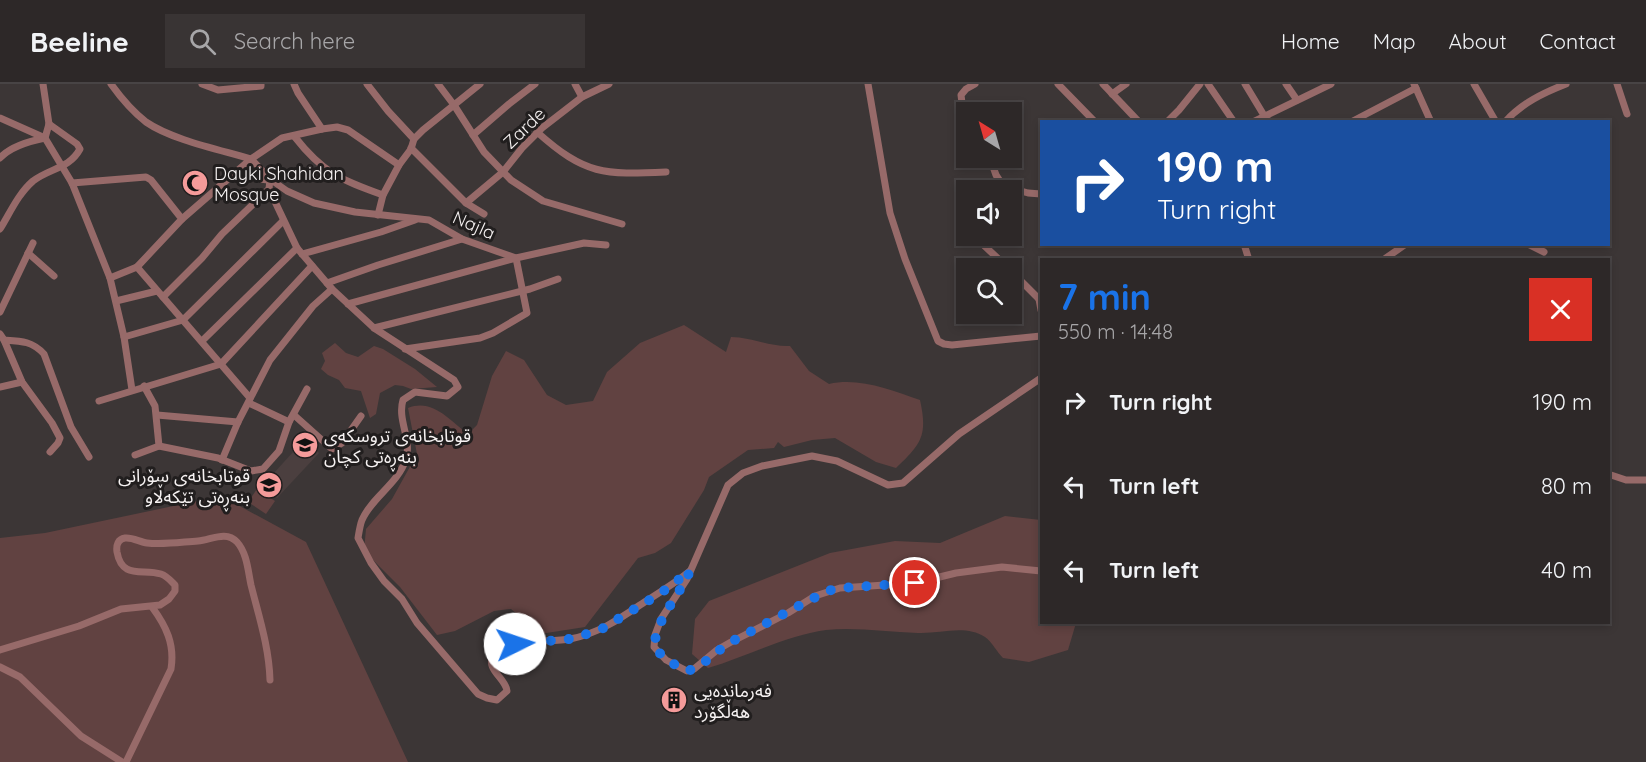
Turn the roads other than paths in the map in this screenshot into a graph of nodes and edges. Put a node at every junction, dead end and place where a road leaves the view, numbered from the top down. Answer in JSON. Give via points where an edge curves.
{"nodes":[{"id":1,"x":43,"y":84,"type":"edge"},
{"id":2,"x":111,"y":84,"type":"edge"},
{"id":3,"x":202,"y":84,"type":"edge"},
{"id":4,"x":294,"y":84,"type":"edge"},
{"id":5,"x":367,"y":84,"type":"edge"},
{"id":6,"x":438,"y":84,"type":"edge"},
{"id":7,"x":480,"y":84,"type":"edge"},
{"id":8,"x":535,"y":84,"type":"edge"},
{"id":9,"x":574,"y":84,"type":"edge"},
{"id":10,"x":609,"y":84,"type":"edge"},
{"id":11,"x":868,"y":84,"type":"edge"},
{"id":12,"x":975,"y":84,"type":"edge"},
{"id":13,"x":1058,"y":84,"type":"edge"},
{"id":14,"x":1103,"y":84,"type":"edge"},
{"id":15,"x":1126,"y":84,"type":"edge"},
{"id":16,"x":1200,"y":84,"type":"edge"},
{"id":17,"x":1208,"y":84,"type":"edge"},
{"id":18,"x":1245,"y":84,"type":"edge"},
{"id":19,"x":1286,"y":84,"type":"edge"},
{"id":20,"x":1474,"y":84,"type":"edge"},
{"id":21,"x":1566,"y":84,"type":"edge"},
{"id":22,"x":1617,"y":84,"type":"edge"},
{"id":23,"x":1328,"y":85,"type":"edge"},
{"id":24,"x":262,"y":86,"type":"edge"},
{"id":25,"x":1415,"y":86,"type":"edge"},
{"id":26,"x":1112,"y":94,"type":"junction"},
{"id":27,"x":582,"y":97,"type":"junction"},
{"id":28,"x":1297,"y":100,"type":"junction"},
{"id":29,"x":962,"y":102,"type":"edge"},
{"id":30,"x":454,"y":105,"type":"junction"},
{"id":31,"x":1627,"y":114,"type":"dead end"},
{"id":32,"x":0,"y":117,"type":"edge"},
{"id":33,"x":1266,"y":119,"type":"edge"},
{"id":34,"x":1430,"y":119,"type":"edge"},
{"id":35,"x":1093,"y":120,"type":"edge"},
{"id":36,"x":1137,"y":120,"type":"edge"},
{"id":37,"x":1169,"y":120,"type":"edge"},
{"id":38,"x":1233,"y":120,"type":"edge"},
{"id":39,"x":1355,"y":120,"type":"edge"},
{"id":40,"x":1495,"y":120,"type":"edge"},
{"id":41,"x":1507,"y":120,"type":"edge"},
{"id":42,"x":49,"y":124,"type":"junction"},
{"id":43,"x":322,"y":129,"type":"junction"},
{"id":44,"x":537,"y":132,"type":"junction"},
{"id":45,"x":473,"y":135,"type":"junction"},
{"id":46,"x":294,"y":136,"type":"junction"},
{"id":47,"x":45,"y":138,"type":"junction"},
{"id":48,"x":414,"y":139,"type":"junction"},
{"id":49,"x":411,"y":148,"type":"junction"},
{"id":50,"x":0,"y":158,"type":"edge"},
{"id":51,"x":251,"y":159,"type":"junction"},
{"id":52,"x":399,"y":165,"type":"junction"},
{"id":53,"x":62,"y":167,"type":"junction"},
{"id":54,"x":994,"y":168,"type":"edge"},
{"id":55,"x":240,"y":170,"type":"junction"},
{"id":56,"x":503,"y":172,"type":"junction"},
{"id":57,"x":666,"y":172,"type":"dead end"},
{"id":58,"x":270,"y":179,"type":"junction"},
{"id":59,"x":72,"y":183,"type":"junction"},
{"id":60,"x":269,"y":189,"type":"junction"},
{"id":61,"x":1040,"y":194,"type":"edge"},
{"id":62,"x":383,"y":195,"type":"junction"},
{"id":63,"x":466,"y":203,"type":"junction"},
{"id":64,"x":378,"y":214,"type":"junction"},
{"id":65,"x":484,"y":214,"type":"dead end"},
{"id":66,"x":182,"y":219,"type":"junction"},
{"id":67,"x":418,"y":219,"type":"junction"},
{"id":68,"x":283,"y":221,"type":"junction"},
{"id":69,"x":622,"y":224,"type":"dead end"},
{"id":70,"x":0,"y":229,"type":"edge"},
{"id":71,"x":462,"y":239,"type":"junction"},
{"id":72,"x":33,"y":243,"type":"dead end"},
{"id":73,"x":606,"y":245,"type":"dead end"},
{"id":74,"x":985,"y":246,"type":"edge"},
{"id":75,"x":1403,"y":246,"type":"edge"},
{"id":76,"x":1532,"y":246,"type":"edge"},
{"id":77,"x":300,"y":251,"type":"junction"},
{"id":78,"x":1544,"y":252,"type":"dead end"},
{"id":79,"x":28,"y":253,"type":"junction"},
{"id":80,"x":516,"y":258,"type":"junction"},
{"id":81,"x":997,"y":258,"type":"edge"},
{"id":82,"x":1386,"y":258,"type":"edge"},
{"id":83,"x":312,"y":266,"type":"junction"},
{"id":84,"x":137,"y":267,"type":"junction"},
{"id":85,"x":54,"y":276,"type":"dead end"},
{"id":86,"x":110,"y":278,"type":"junction"},
{"id":87,"x":558,"y":279,"type":"dead end"},
{"id":88,"x":1022,"y":281,"type":"edge"},
{"id":89,"x":329,"y":286,"type":"junction"},
{"id":90,"x":523,"y":290,"type":"junction"},
{"id":91,"x":157,"y":291,"type":"junction"},
{"id":92,"x":163,"y":297,"type":"junction"},
{"id":93,"x":1040,"y":298,"type":"edge"},
{"id":94,"x":116,"y":301,"type":"junction"},
{"id":95,"x":348,"y":304,"type":"junction"},
{"id":96,"x":0,"y":312,"type":"edge"},
{"id":97,"x":183,"y":320,"type":"junction"},
{"id":98,"x":374,"y":328,"type":"junction"},
{"id":99,"x":1040,"y":336,"type":"edge"},
{"id":100,"x":2,"y":337,"type":"edge"},
{"id":101,"x":124,"y":337,"type":"junction"},
{"id":102,"x":202,"y":341,"type":"junction"},
{"id":103,"x":405,"y":349,"type":"junction"},
{"id":104,"x":221,"y":364,"type":"junction"},
{"id":105,"x":1040,"y":379,"type":"edge"},
{"id":106,"x":22,"y":382,"type":"junction"},
{"id":107,"x":144,"y":386,"type":"junction"},
{"id":108,"x":0,"y":387,"type":"edge"},
{"id":109,"x":307,"y":389,"type":"dead end"},
{"id":110,"x":132,"y":390,"type":"junction"},
{"id":111,"x":99,"y":401,"type":"dead end"},
{"id":112,"x":249,"y":401,"type":"junction"},
{"id":113,"x":157,"y":415,"type":"junction"},
{"id":114,"x":361,"y":416,"type":"dead end"},
{"id":115,"x":291,"y":419,"type":"junction"},
{"id":116,"x":238,"y":422,"type":"junction"},
{"id":117,"x":159,"y":446,"type":"junction"},
{"id":118,"x":50,"y":452,"type":"dead end"},
{"id":119,"x":135,"y":455,"type":"dead end"},
{"id":120,"x":89,"y":457,"type":"dead end"},
{"id":121,"x":222,"y":460,"type":"junction"},
{"id":122,"x":1610,"y":475,"type":"edge"},
{"id":123,"x":1646,"y":480,"type":"edge"},
{"id":124,"x":690,"y":571,"type":"junction"},
{"id":125,"x":1040,"y":571,"type":"edge"},
{"id":126,"x":152,"y":607,"type":"junction"},
{"id":127,"x":0,"y":650,"type":"edge"},
{"id":128,"x":0,"y":667,"type":"edge"},
{"id":129,"x":270,"y":680,"type":"dead end"},
{"id":130,"x":124,"y":762,"type":"edge"}],
"edges":[{"from":1,"to":42,"type":"street"},
{"from":2,"to":51,"type":"street","via":[[123,102],[147,123],[178,137]]},
{"from":3,"to":24,"type":"street","via":[[218,90]]},
{"from":4,"to":43,"type":"street"},
{"from":5,"to":48,"type":"street"},
{"from":6,"to":30,"type":"street"},
{"from":7,"to":30,"type":"street"},
{"from":8,"to":45,"type":"street"},
{"from":9,"to":27,"type":"street"},
{"from":10,"to":27,"type":"street","name":"Zarde"},
{"from":11,"to":99,"type":"street","via":[[890,213],[904,259],[938,340],[952,345]]},
{"from":12,"to":29,"type":"street","via":[[961,95]]},
{"from":13,"to":35,"type":"street"},
{"from":14,"to":26,"type":"street"},
{"from":15,"to":26,"type":"street"},
{"from":16,"to":37,"type":"street"},
{"from":17,"to":38,"type":"street"},
{"from":18,"to":33,"type":"street"},
{"from":19,"to":28,"type":"street"},
{"from":20,"to":40,"type":"street"},
{"from":21,"to":41,"type":"street","via":[[1539,95]]},
{"from":22,"to":31,"type":"street"},
{"from":23,"to":28,"type":"street"},
{"from":25,"to":34,"type":"street"},
{"from":25,"to":39,"type":"street"},
{"from":26,"to":36,"type":"street"},
{"from":27,"to":44,"type":"street","name":"Zarde"},
{"from":28,"to":33,"type":"street"},
{"from":30,"to":45,"type":"street"},
{"from":30,"to":48,"type":"street"},
{"from":32,"to":47,"type":"street"},
{"from":42,"to":47,"type":"street"},
{"from":42,"to":53,"type":"street","via":[[80,149]]},
{"from":43,"to":46,"type":"street"},
{"from":43,"to":52,"type":"street","via":[[348,130]]},
{"from":44,"to":56,"type":"street","name":"Zarde"},
{"from":44,"to":57,"type":"street","via":[[589,168],[623,174]]},
{"from":45,"to":56,"type":"street"},
{"from":46,"to":51,"type":"street","via":[[282,138]]},
{"from":46,"to":62,"type":"street","via":[[324,168],[345,181]]},
{"from":47,"to":50,"type":"street","via":[[29,141]]},
{"from":47,"to":53,"type":"street"},
{"from":48,"to":49,"type":"street"},
{"from":49,"to":52,"type":"street"},
{"from":49,"to":63,"type":"street"},
{"from":51,"to":55,"type":"street"},
{"from":51,"to":58,"type":"street","name":"Najla"},
{"from":52,"to":62,"type":"street"},
{"from":53,"to":59,"type":"street"},
{"from":53,"to":70,"type":"street","via":[[48,172],[23,191]]},
{"from":54,"to":61,"type":"street","via":[[1003,186]]},
{"from":55,"to":58,"type":"street","via":[[266,181]]},
{"from":55,"to":66,"type":"street"},
{"from":56,"to":63,"type":"street","name":"Zarde"},
{"from":56,"to":69,"type":"street","via":[[543,201]]},
{"from":58,"to":60,"type":"street"},
{"from":58,"to":64,"type":"street","name":"Najla","via":[[314,203]]},
{"from":59,"to":66,"type":"street","via":[[146,177]]},
{"from":59,"to":86,"type":"street"},
{"from":60,"to":68,"type":"street"},
{"from":60,"to":92,"type":"street"},
{"from":62,"to":64,"type":"street"},
{"from":63,"to":65,"type":"street"},
{"from":64,"to":67,"type":"street","name":"Najla"},
{"from":66,"to":84,"type":"street"},
{"from":67,"to":71,"type":"street","name":"Najla","via":[[429,220]]},
{"from":67,"to":77,"type":"street"},
{"from":68,"to":77,"type":"street"},
{"from":68,"to":97,"type":"street"},
{"from":71,"to":80,"type":"street","name":"Najla"},
{"from":71,"to":89,"type":"street","via":[[378,265]]},
{"from":72,"to":79,"type":"street"},
{"from":73,"to":80,"type":"street","via":[[584,243]]},
{"from":74,"to":81,"type":"street"},
{"from":75,"to":82,"type":"street"},
{"from":76,"to":78,"type":"street"},
{"from":77,"to":83,"type":"street"},
{"from":77,"to":102,"type":"street"},
{"from":79,"to":85,"type":"street"},
{"from":79,"to":96,"type":"street"},
{"from":80,"to":90,"type":"street"},
{"from":80,"to":95,"type":"street"},
{"from":83,"to":89,"type":"street"},
{"from":83,"to":104,"type":"street"},
{"from":84,"to":86,"type":"street"},
{"from":84,"to":91,"type":"street"},
{"from":86,"to":94,"type":"street"},
{"from":87,"to":90,"type":"street"},
{"from":88,"to":93,"type":"street"},
{"from":89,"to":95,"type":"street"},
{"from":89,"to":112,"type":"street","via":[[270,360]]},
{"from":90,"to":98,"type":"street"},
{"from":90,"to":103,"type":"street","via":[[528,313],[493,333]]},
{"from":91,"to":92,"type":"street"},
{"from":91,"to":94,"type":"street"},
{"from":92,"to":97,"type":"street"},
{"from":94,"to":101,"type":"street"},
{"from":95,"to":98,"type":"street"},
{"from":97,"to":101,"type":"street"},
{"from":97,"to":102,"type":"street"},
{"from":98,"to":103,"type":"street"},
{"from":100,"to":106,"type":"street"},
{"from":100,"to":120,"type":"street","via":[[26,341],[44,354],[71,427]]},
{"from":101,"to":110,"type":"street"},
{"from":102,"to":104,"type":"street"},
{"from":103,"to":124,"type":"street","via":[[454,380],[458,387],[447,396],[416,392],[403,400],[406,459],[398,476],[362,520],[358,538],[384,581],[478,694],[496,700],[507,691],[492,660],[503,647],[570,639],[600,630]]},
{"from":104,"to":107,"type":"street"},
{"from":104,"to":112,"type":"street"},
{"from":105,"to":124,"type":"street","via":[[959,434],[903,483],[888,485],[837,461],[812,456],[743,472],[728,485]]},
{"from":106,"to":108,"type":"street"},
{"from":106,"to":118,"type":"street","via":[[60,438]]},
{"from":107,"to":110,"type":"street"},
{"from":107,"to":113,"type":"street"},
{"from":109,"to":115,"type":"street"},
{"from":110,"to":111,"type":"street"},
{"from":112,"to":115,"type":"street"},
{"from":112,"to":116,"type":"street"},
{"from":113,"to":116,"type":"street"},
{"from":113,"to":117,"type":"street"},
{"from":114,"to":115,"type":"street","via":[[342,443],[332,449]]},
{"from":115,"to":121,"type":"street","via":[[279,451],[262,469],[251,471]]},
{"from":116,"to":121,"type":"street"},
{"from":117,"to":119,"type":"street"},
{"from":117,"to":121,"type":"street"},
{"from":122,"to":123,"type":"street"},
{"from":124,"to":125,"type":"street","via":[[661,619],[654,647],[666,660],[687,671],[815,596],[840,588],[915,583],[1002,567]]},
{"from":126,"to":127,"type":"street","via":[[122,609]]},
{"from":126,"to":129,"type":"street","via":[[169,599],[175,585],[164,574],[130,571],[124,566],[116,549],[121,539],[156,544],[231,538],[242,550],[246,564],[266,639]]},
{"from":126,"to":130,"type":"street","via":[[169,635],[171,669]]},
{"from":128,"to":130,"type":"street","via":[[20,677],[81,736]]}]}
